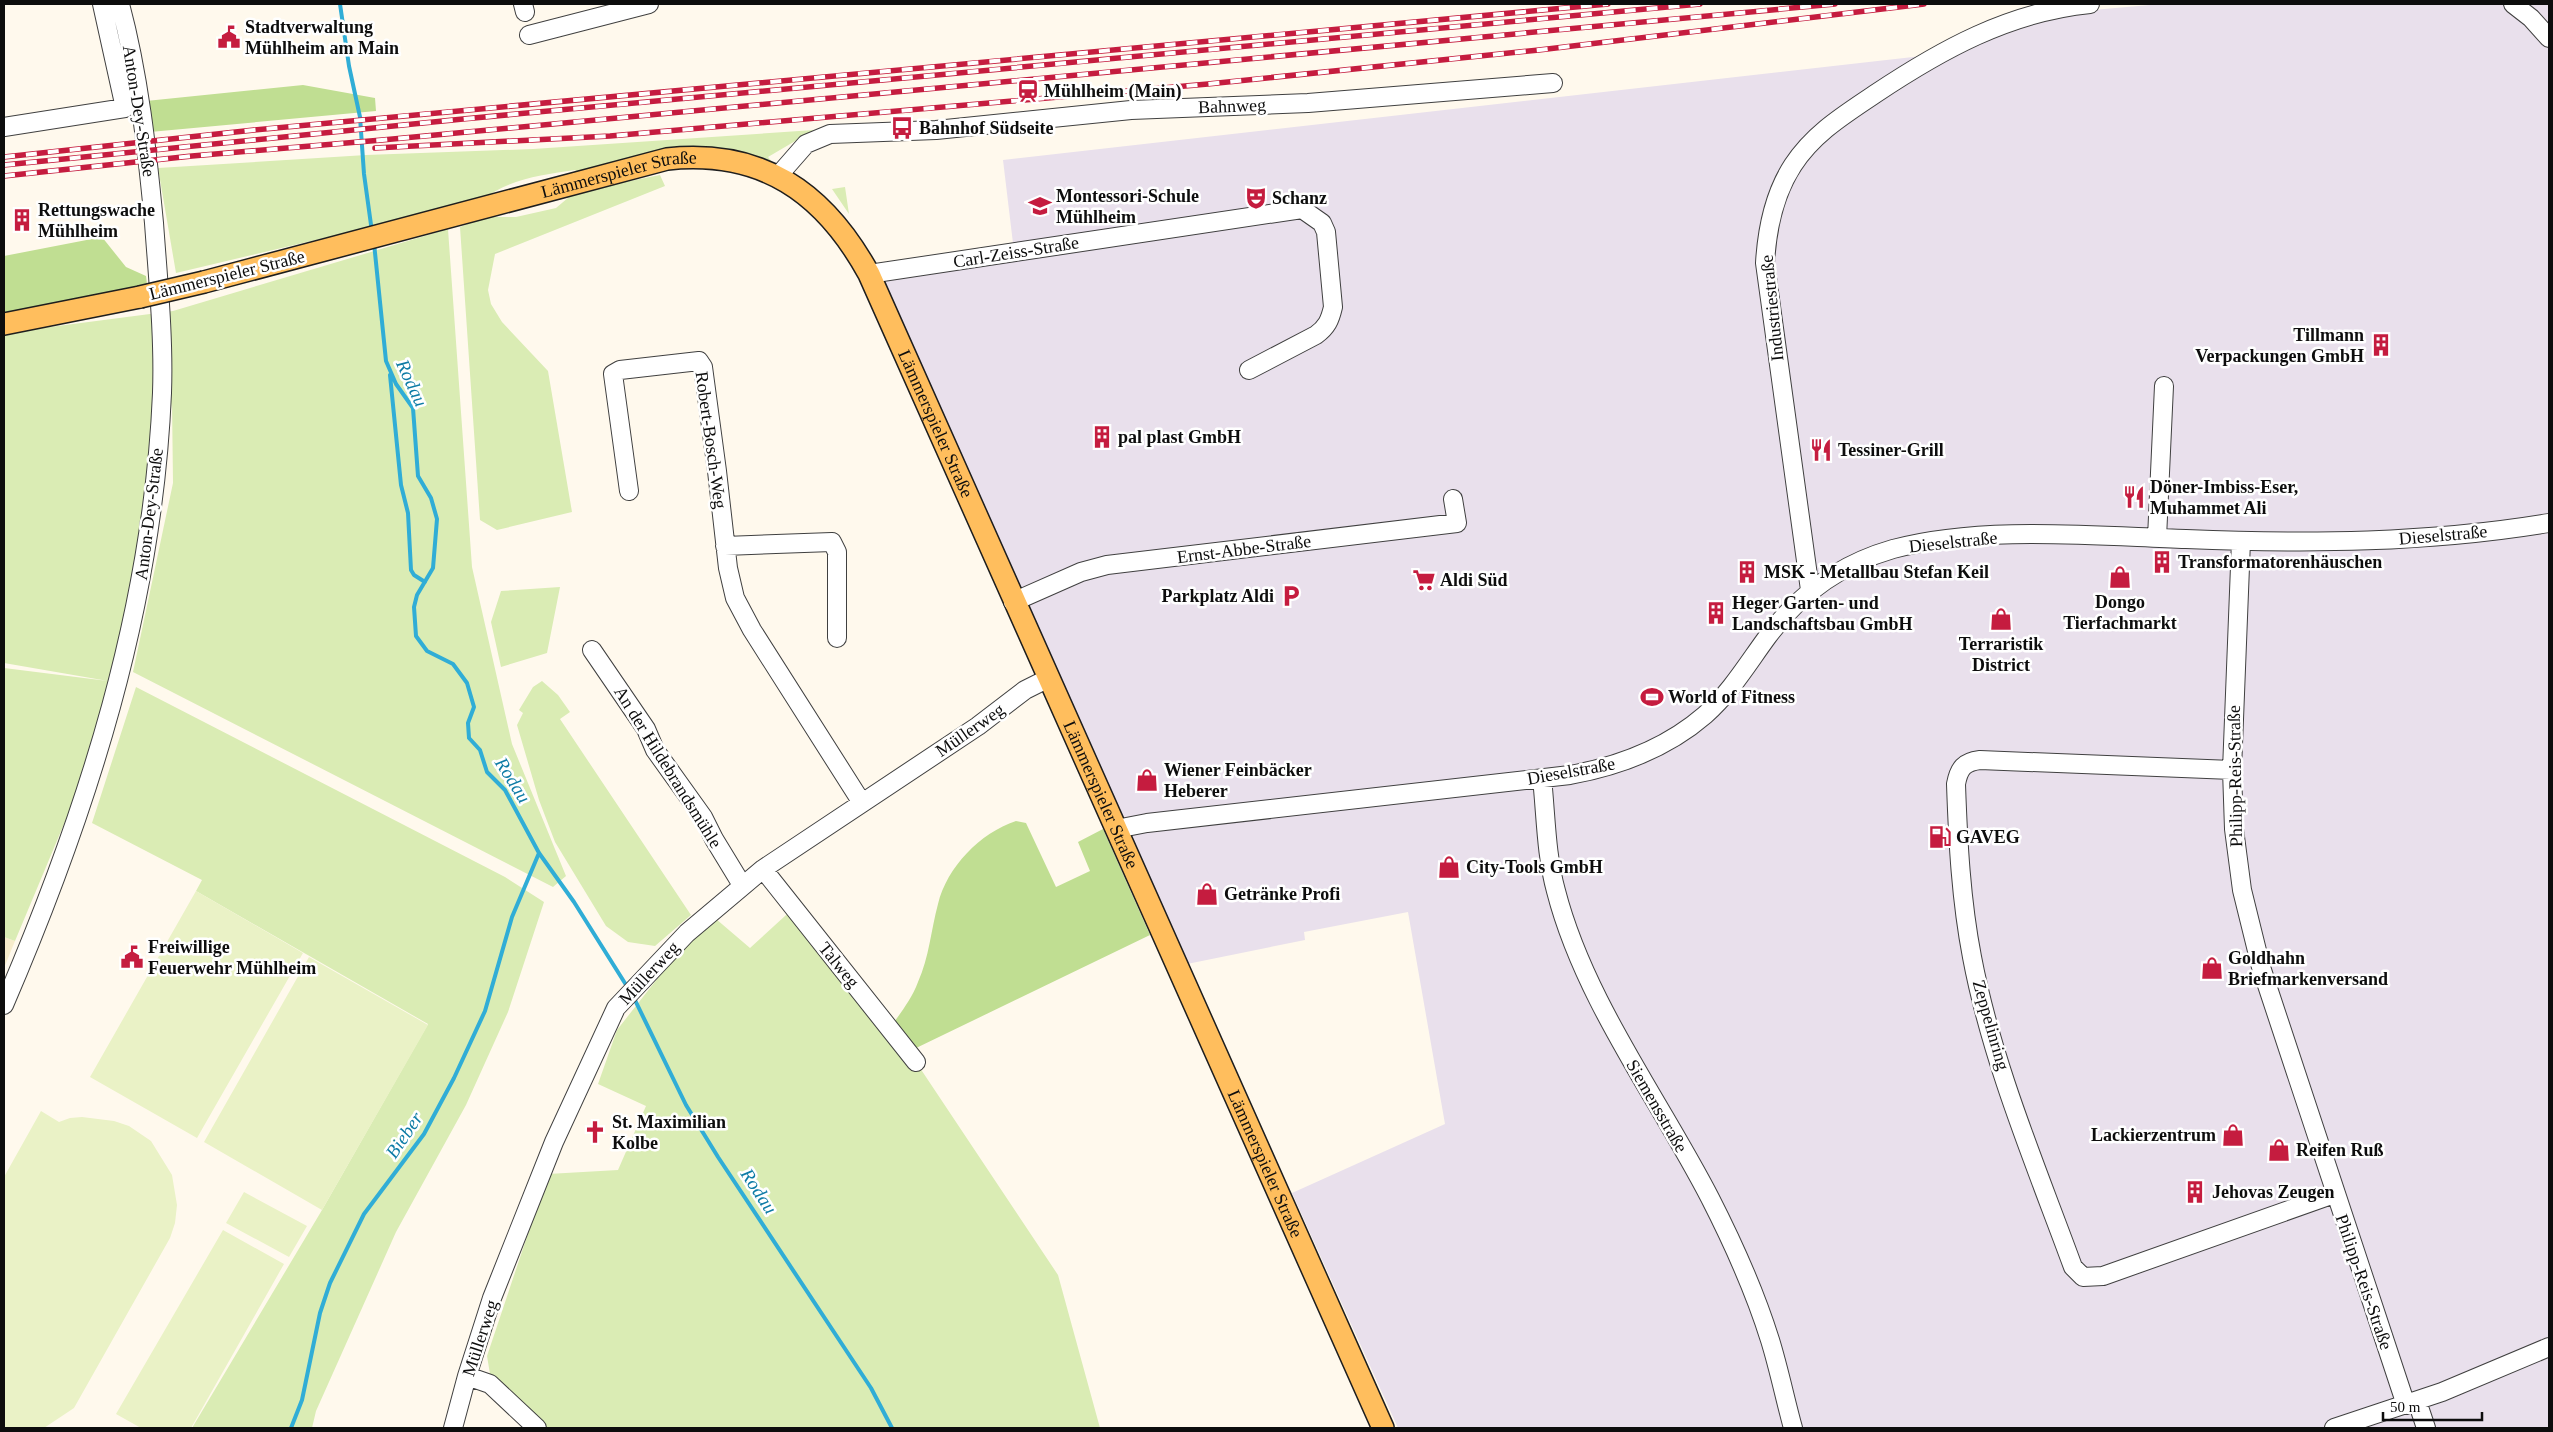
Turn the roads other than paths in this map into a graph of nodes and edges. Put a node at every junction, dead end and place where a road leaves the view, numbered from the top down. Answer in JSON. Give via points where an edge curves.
{"nodes":[{"id":1,"x":102,"y":4,"type":"edge"},
{"id":2,"x":120,"y":4,"type":"edge"},
{"id":3,"x":649,"y":4,"type":"edge"},
{"id":4,"x":2090,"y":4,"type":"edge"},
{"id":5,"x":2513,"y":4,"type":"edge"},
{"id":6,"x":529,"y":36,"type":"dead end"},
{"id":7,"x":2549,"y":38,"type":"edge"},
{"id":8,"x":1553,"y":83,"type":"dead end"},
{"id":9,"x":4,"y":127,"type":"edge"},
{"id":10,"x":778,"y":176,"type":"junction"},
{"id":11,"x":868,"y":274,"type":"junction"},
{"id":12,"x":4,"y":324,"type":"edge"},
{"id":13,"x":1249,"y":370,"type":"dead end"},
{"id":14,"x":2164,"y":386,"type":"dead end"},
{"id":15,"x":629,"y":492,"type":"dead end"},
{"id":16,"x":1453,"y":499,"type":"dead end"},
{"id":17,"x":2549,"y":523,"type":"edge"},
{"id":18,"x":2157,"y":538,"type":"junction"},
{"id":19,"x":2240,"y":541,"type":"junction"},
{"id":20,"x":725,"y":546,"type":"junction"},
{"id":21,"x":1810,"y":590,"type":"junction"},
{"id":22,"x":1013,"y":602,"type":"junction"},
{"id":23,"x":837,"y":638,"type":"dead end"},
{"id":24,"x":592,"y":650,"type":"dead end"},
{"id":25,"x":1048,"y":678,"type":"junction"},
{"id":26,"x":2232,"y":770,"type":"junction"},
{"id":27,"x":1542,"y":778,"type":"junction"},
{"id":28,"x":862,"y":803,"type":"junction"},
{"id":29,"x":1116,"y":830,"type":"junction"},
{"id":30,"x":763,"y":869,"type":"junction"},
{"id":31,"x":742,"y":884,"type":"junction"},
{"id":32,"x":4,"y":1005,"type":"edge"},
{"id":33,"x":916,"y":1062,"type":"dead end"},
{"id":34,"x":2334,"y":1194,"type":"junction"},
{"id":35,"x":2549,"y":1347,"type":"edge"},
{"id":36,"x":467,"y":1376,"type":"junction"},
{"id":37,"x":2411,"y":1403,"type":"junction"},
{"id":38,"x":454,"y":1428,"type":"edge"},
{"id":39,"x":538,"y":1428,"type":"edge"},
{"id":40,"x":1383,"y":1428,"type":"edge"},
{"id":41,"x":1793,"y":1428,"type":"edge"},
{"id":42,"x":2334,"y":1428,"type":"edge"},
{"id":43,"x":2426,"y":1428,"type":"edge"}],
"edges":[{"from":1,"to":9,"type":"street","via":[[125,112]]},
{"from":2,"to":32,"type":"street","name":"Anton-Dey-Straße","via":[[145,137],[157,262],[162,366],[154,496],[119,683],[72,832]]},
{"from":3,"to":6,"type":"street"},
{"from":4,"to":21,"type":"street","name":"Industriestraße","via":[[2046,10],[2020,18],[1936,55],[1825,128],[1802,151],[1786,177],[1770,218],[1765,263]]},
{"from":5,"to":7,"type":"street"},
{"from":8,"to":10,"type":"street","name":"Bahnweg","via":[[1308,103],[1131,110],[936,130],[830,134],[806,144]]},
{"from":10,"to":11,"type":"main road","name":"Lämmerspieler Straße","via":[[808,196],[835,222]]},
{"from":10,"to":12,"type":"main road","name":"Lämmerspieler Straße","bridge":true,"via":[[761,168],[724,159],[667,159],[204,282]]},
{"from":11,"to":13,"type":"street","name":"Carl-Zeiss-Straße","via":[[1302,209],[1322,223],[1326,232],[1333,307],[1330,318],[1316,335]]},
{"from":11,"to":22,"type":"main road","name":"Lämmerspieler Straße"},
{"from":14,"to":18,"type":"street"},
{"from":15,"to":20,"type":"street","name":"Robert-Bosch-Weg","via":[[613,374],[620,370],[699,361]]},
{"from":16,"to":22,"type":"street","name":"Ernst-Abbe-Straße","via":[[1457,523],[1100,567],[1065,578]]},
{"from":17,"to":19,"type":"street","name":"Dieselstraße","via":[[2392,540]]},
{"from":18,"to":19,"type":"street","name":"Dieselstraße"},
{"from":18,"to":21,"type":"street","name":"Dieselstraße","via":[[2043,535],[1930,542],[1890,550],[1852,565]]},
{"from":19,"to":26,"type":"street","name":"Philipp-Reis-Straße"},
{"from":20,"to":23,"type":"street","via":[[832,542],[837,552]]},
{"from":20,"to":28,"type":"street","name":"Robert-Bosch-Weg","via":[[731,586],[741,610]]},
{"from":21,"to":27,"type":"street","name":"Dieselstraße","via":[[1782,618],[1733,686],[1690,726],[1655,748],[1622,762],[1591,771]]},
{"from":22,"to":25,"type":"main road","name":"Lämmerspieler Straße"},
{"from":24,"to":31,"type":"street","name":"An der Hildebrandsmühle","via":[[646,729],[654,750],[703,817]]},
{"from":25,"to":28,"type":"street","name":"Müllerweg","via":[[1025,690],[978,726]]},
{"from":25,"to":29,"type":"main road","name":"Lämmerspieler Straße"},
{"from":26,"to":34,"type":"street","name":"Philipp-Reis-Straße","via":[[2234,829],[2250,928]]},
{"from":26,"to":34,"type":"street","name":"Zeppelinring","via":[[1980,760],[1963,766],[1958,771],[1956,784],[1962,888],[1981,996],[2014,1104],[2073,1267],[2083,1277],[2103,1276]]},
{"from":27,"to":29,"type":"street","name":"Dieselstraße","via":[[1147,822]]},
{"from":27,"to":41,"type":"street","name":"Siemensstraße","via":[[1553,877],[1570,935],[1628,1055],[1710,1197],[1730,1240],[1770,1341]]},
{"from":28,"to":30,"type":"street","name":"Müllerweg"},
{"from":29,"to":40,"type":"main road","name":"Lämmerspieler Straße"},
{"from":30,"to":31,"type":"street","name":"Müllerweg"},
{"from":30,"to":33,"type":"street","name":"Talweg"},
{"from":31,"to":36,"type":"street","name":"Müllerweg","via":[[687,933],[616,1008],[554,1142],[492,1298]]},
{"from":34,"to":37,"type":"street","name":"Philipp-Reis-Straße"},
{"from":35,"to":37,"type":"street"},
{"from":36,"to":38,"type":"street","name":"Müllerweg"},
{"from":36,"to":39,"type":"street","via":[[490,1384]]},
{"from":37,"to":42,"type":"street"},
{"from":37,"to":43,"type":"street","name":"Philipp-Reis-Straße"}]}
